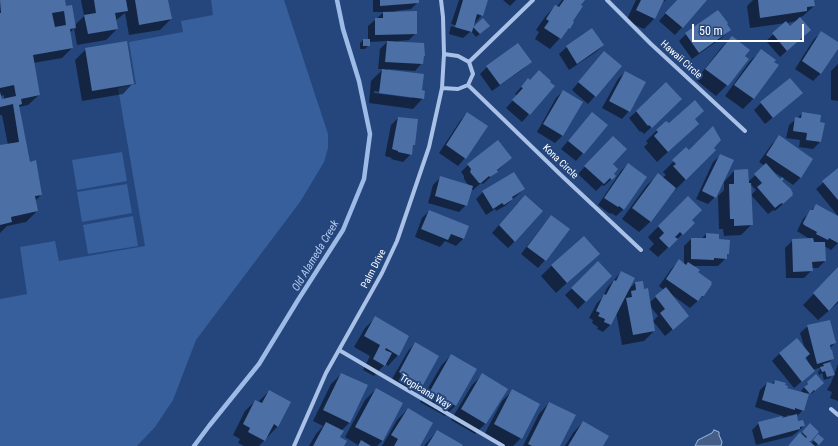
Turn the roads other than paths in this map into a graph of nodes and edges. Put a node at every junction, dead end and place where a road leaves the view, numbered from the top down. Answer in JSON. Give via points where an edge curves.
{"nodes":[{"id":1,"x":440,"y":0,"type":"edge"},
{"id":2,"x":533,"y":0,"type":"edge"},
{"id":3,"x":607,"y":0,"type":"edge"},
{"id":4,"x":444,"y":54,"type":"junction"},
{"id":5,"x":469,"y":62,"type":"junction"},
{"id":6,"x":468,"y":85,"type":"junction"},
{"id":7,"x":442,"y":88,"type":"junction"},
{"id":8,"x":745,"y":130,"type":"dead end"},
{"id":9,"x":641,"y":250,"type":"dead end"},
{"id":10,"x":339,"y":350,"type":"junction"},
{"id":11,"x":831,"y":410,"type":"dead end"},
{"id":12,"x":838,"y":415,"type":"edge"},
{"id":13,"x":294,"y":446,"type":"edge"},
{"id":14,"x":503,"y":446,"type":"edge"}],
"edges":[{"from":1,"to":4,"type":"street","name":"Palm Drive"},
{"from":2,"to":5,"type":"street"},
{"from":3,"to":8,"type":"street","name":"Hawaii Circle"},
{"from":4,"to":5,"type":"street","via":[[458,56]]},
{"from":4,"to":7,"type":"street","name":"Palm Drive"},
{"from":5,"to":6,"type":"street","via":[[473,74]]},
{"from":6,"to":7,"type":"street","via":[[458,89]]},
{"from":6,"to":9,"type":"street","name":"Kona Circle"},
{"from":7,"to":10,"type":"street","name":"Palm Drive","via":[[429,147],[397,241]]},
{"from":10,"to":13,"type":"street","name":"Palm Drive","via":[[326,373]]},
{"from":10,"to":14,"type":"street","name":"Tropicana Way"},
{"from":11,"to":12,"type":"street"}]}
